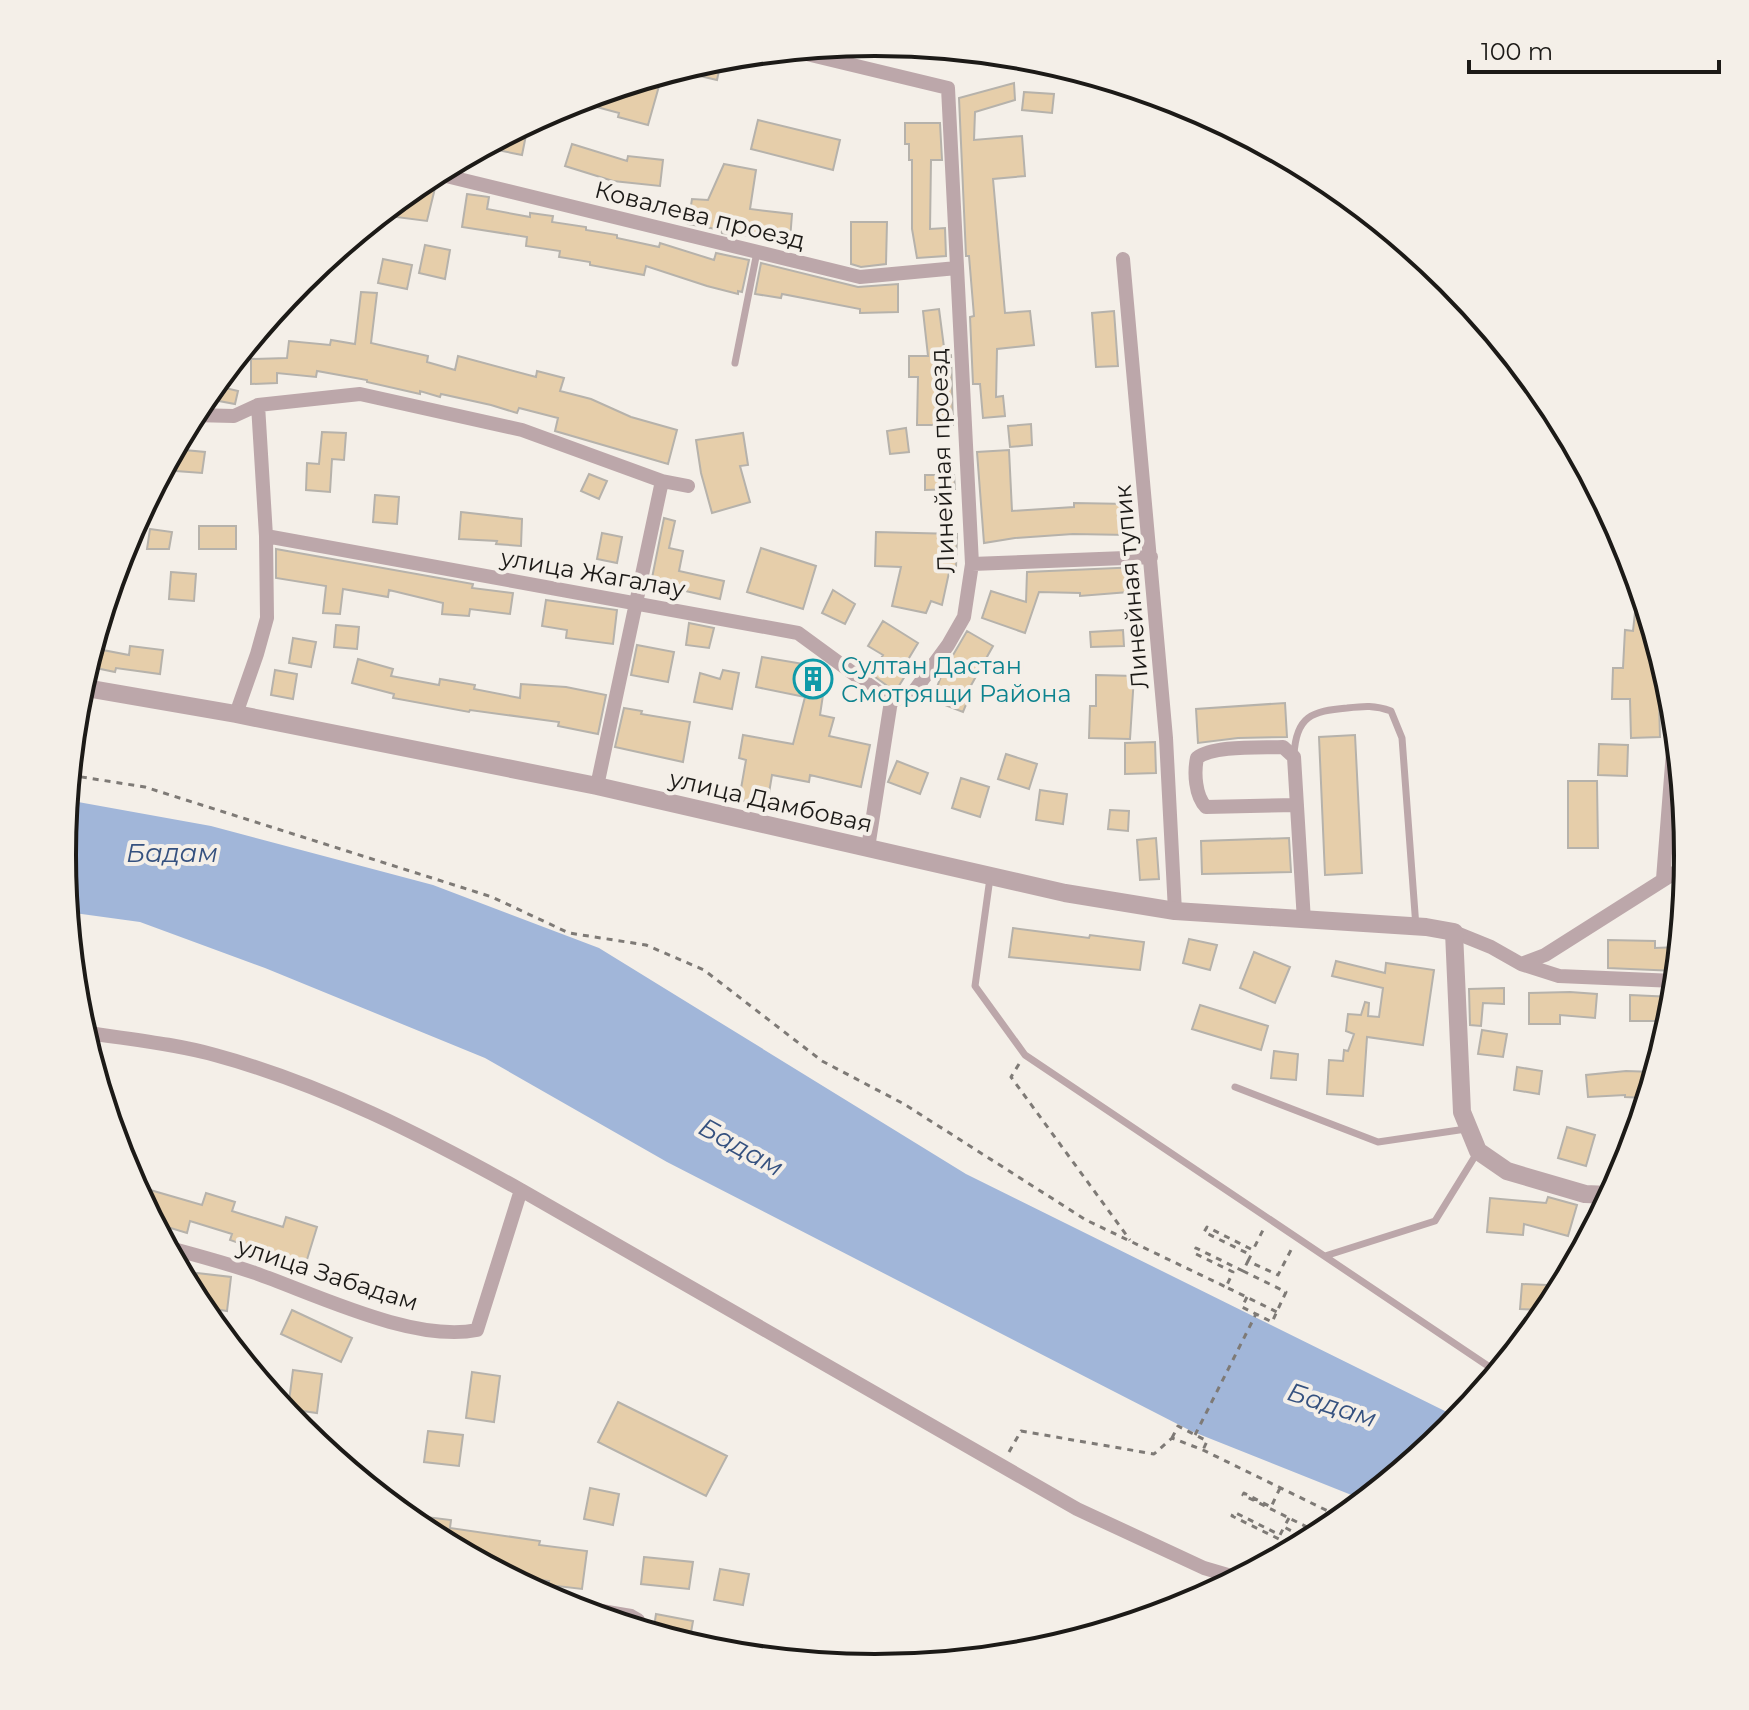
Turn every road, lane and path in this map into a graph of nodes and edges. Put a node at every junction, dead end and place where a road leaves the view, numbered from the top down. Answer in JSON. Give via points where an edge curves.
{"nodes":[{"id":1,"x":823,"y":58,"type":"edge"},
{"id":2,"x":452,"y":177,"type":"edge"},
{"id":3,"x":757,"y":252,"type":"junction"},
{"id":4,"x":1123,"y":259,"type":"dead end"},
{"id":5,"x":957,"y":268,"type":"junction"},
{"id":6,"x":735,"y":363,"type":"dead end"},
{"id":7,"x":258,"y":405,"type":"junction"},
{"id":8,"x":207,"y":415,"type":"edge"},
{"id":9,"x":662,"y":481,"type":"junction"},
{"id":10,"x":688,"y":486,"type":"dead end"},
{"id":11,"x":266,"y":536,"type":"junction"},
{"id":12,"x":1151,"y":557,"type":"junction"},
{"id":13,"x":972,"y":564,"type":"junction"},
{"id":14,"x":635,"y":603,"type":"junction"},
{"id":15,"x":93,"y":689,"type":"edge"},
{"id":16,"x":891,"y":701,"type":"junction"},
{"id":17,"x":236,"y":714,"type":"junction"},
{"id":18,"x":1294,"y":757,"type":"junction"},
{"id":19,"x":80,"y":777,"type":"edge"},
{"id":20,"x":597,"y":786,"type":"junction"},
{"id":21,"x":1670,"y":786,"type":"edge"},
{"id":22,"x":1297,"y":805,"type":"junction"},
{"id":23,"x":868,"y":848,"type":"junction"},
{"id":24,"x":1673,"y":873,"type":"edge"},
{"id":25,"x":990,"y":876,"type":"junction"},
{"id":26,"x":1663,"y":879,"type":"junction"},
{"id":27,"x":1175,"y":911,"type":"junction"},
{"id":28,"x":1304,"y":921,"type":"junction"},
{"id":29,"x":1416,"y":927,"type":"junction"},
{"id":30,"x":1454,"y":932,"type":"junction"},
{"id":31,"x":1521,"y":964,"type":"junction"},
{"id":32,"x":1663,"y":980,"type":"edge"},
{"id":33,"x":96,"y":1034,"type":"edge"},
{"id":34,"x":1025,"y":1055,"type":"junction"},
{"id":35,"x":1235,"y":1087,"type":"dead end"},
{"id":36,"x":1469,"y":1129,"type":"junction"},
{"id":37,"x":1478,"y":1151,"type":"junction"},
{"id":38,"x":521,"y":1190,"type":"junction"},
{"id":39,"x":1597,"y":1194,"type":"edge"},
{"id":40,"x":1269,"y":1219,"type":"junction"},
{"id":41,"x":1132,"y":1243,"type":"junction"},
{"id":42,"x":182,"y":1251,"type":"edge"},
{"id":43,"x":1288,"y":1255,"type":"dead end"},
{"id":44,"x":1325,"y":1256,"type":"junction"},
{"id":45,"x":1248,"y":1261,"type":"junction"},
{"id":46,"x":1243,"y":1271,"type":"junction"},
{"id":47,"x":1226,"y":1287,"type":"junction"},
{"id":48,"x":1247,"y":1297,"type":"junction"},
{"id":49,"x":1277,"y":1312,"type":"junction"},
{"id":50,"x":1256,"y":1314,"type":"junction"},
{"id":51,"x":1488,"y":1366,"type":"edge"},
{"id":52,"x":1195,"y":1435,"type":"junction"},
{"id":53,"x":1172,"y":1438,"type":"junction"},
{"id":54,"x":1203,"y":1450,"type":"junction"},
{"id":55,"x":1001,"y":1465,"type":"junction"},
{"id":56,"x":1280,"y":1488,"type":"junction"},
{"id":57,"x":1329,"y":1512,"type":"edge"},
{"id":58,"x":1289,"y":1518,"type":"junction"},
{"id":59,"x":1284,"y":1527,"type":"junction"},
{"id":60,"x":1306,"y":1527,"type":"edge"},
{"id":61,"x":1296,"y":1533,"type":"edge"},
{"id":62,"x":1283,"y":1541,"type":"edge"},
{"id":63,"x":1224,"y":1574,"type":"edge"}],
"edges":[{"from":1,"to":5,"type":"street","name":"Линейная проезд","via":[[948,88]]},
{"from":2,"to":3,"type":"street","name":"Ковалева проезд"},
{"from":3,"to":5,"type":"street","name":"Ковалева проезд","via":[[860,277]]},
{"from":3,"to":6,"type":"lane"},
{"from":4,"to":12,"type":"street","name":"Линейная тупик"},
{"from":5,"to":13,"type":"street","name":"Линейная проезд"},
{"from":7,"to":8,"type":"street","via":[[234,416]]},
{"from":7,"to":9,"type":"street","via":[[360,394],[522,430]]},
{"from":7,"to":11,"type":"street"},
{"from":9,"to":10,"type":"street"},
{"from":9,"to":14,"type":"street"},
{"from":11,"to":14,"type":"street","name":"улица Жагалау"},
{"from":11,"to":17,"type":"street","via":[[267,618]]},
{"from":12,"to":13,"type":"street"},
{"from":12,"to":27,"type":"street","name":"Линейная тупик"},
{"from":13,"to":16,"type":"street","name":"Линейная проезд","via":[[964,617],[948,645],[912,694]]},
{"from":14,"to":16,"type":"street","name":"улица Жагалау","via":[[798,633]]},
{"from":14,"to":20,"type":"street"},
{"from":15,"to":17,"type":"street","name":"улица Дамбовая"},
{"from":16,"to":23,"type":"street"},
{"from":17,"to":20,"type":"street","name":"улица Дамбовая"},
{"from":18,"to":22,"type":"street"},
{"from":18,"to":22,"type":"street","via":[[1283,747],[1201,754],[1197,784],[1206,807]]},
{"from":18,"to":29,"type":"lane","via":[[1295,734],[1318,710],[1374,705],[1391,711],[1402,738]]},
{"from":19,"to":41,"type":"path","via":[[145,787],[492,897],[569,933],[646,945],[704,970],[822,1061],[904,1104],[1086,1220]]},
{"from":20,"to":23,"type":"street","name":"улица Дамбовая"},
{"from":21,"to":26,"type":"street"},
{"from":22,"to":28,"type":"street"},
{"from":23,"to":25,"type":"street","name":"улица Дамбовая"},
{"from":24,"to":26,"type":"street"},
{"from":25,"to":27,"type":"street","name":"улица Дамбовая"},
{"from":25,"to":34,"type":"lane","via":[[975,986]]},
{"from":26,"to":31,"type":"street","via":[[1545,955]]},
{"from":27,"to":28,"type":"street","name":"улица Дамбовая"},
{"from":28,"to":29,"type":"street","name":"улица Дамбовая"},
{"from":29,"to":30,"type":"street","name":"улица Дамбовая"},
{"from":30,"to":31,"type":"street"},
{"from":30,"to":36,"type":"street","via":[[1462,1112]]},
{"from":31,"to":32,"type":"street","via":[[1559,976]]},
{"from":33,"to":38,"type":"street","via":[[213,1054],[320,1090]]},
{"from":34,"to":40,"type":"lane"},
{"from":34,"to":41,"type":"path","via":[[1011,1077]]},
{"from":35,"to":36,"type":"lane","via":[[1378,1142]]},
{"from":36,"to":37,"type":"street"},
{"from":37,"to":39,"type":"street","via":[[1507,1171]]},
{"from":37,"to":44,"type":"lane","via":[[1435,1221]]},
{"from":38,"to":42,"type":"street","name":"улица Забадам","via":[[477,1330],[407,1326]]},
{"from":38,"to":55,"type":"street"},
{"from":40,"to":44,"type":"lane"},
{"from":40,"to":45,"type":"path","via":[[1253,1250],[1207,1227],[1204,1232],[1251,1255]]},
{"from":41,"to":47,"type":"path"},
{"from":43,"to":45,"type":"path","via":[[1278,1275]]},
{"from":44,"to":51,"type":"lane"},
{"from":45,"to":46,"type":"path"},
{"from":46,"to":47,"type":"path","via":[[1196,1248],[1194,1253],[1233,1272]]},
{"from":46,"to":49,"type":"path","via":[[1286,1292]]},
{"from":47,"to":48,"type":"path"},
{"from":48,"to":49,"type":"path"},
{"from":48,"to":50,"type":"path","via":[[1242,1307]]},
{"from":49,"to":50,"type":"path","via":[[1272,1322]]},
{"from":50,"to":52,"type":"path"},
{"from":52,"to":53,"type":"path","via":[[1178,1426]]},
{"from":52,"to":54,"type":"path","via":[[1207,1441]]},
{"from":53,"to":54,"type":"path"},
{"from":53,"to":55,"type":"path","via":[[1154,1454],[1021,1431]]},
{"from":54,"to":56,"type":"path"},
{"from":55,"to":63,"type":"street","via":[[1077,1509]]},
{"from":56,"to":57,"type":"path"},
{"from":56,"to":58,"type":"path","via":[[1271,1507],[1243,1495]]},
{"from":58,"to":59,"type":"path"},
{"from":58,"to":60,"type":"path"},
{"from":59,"to":61,"type":"path"},
{"from":59,"to":62,"type":"path","via":[[1280,1535],[1234,1512],[1232,1516]]}]}
